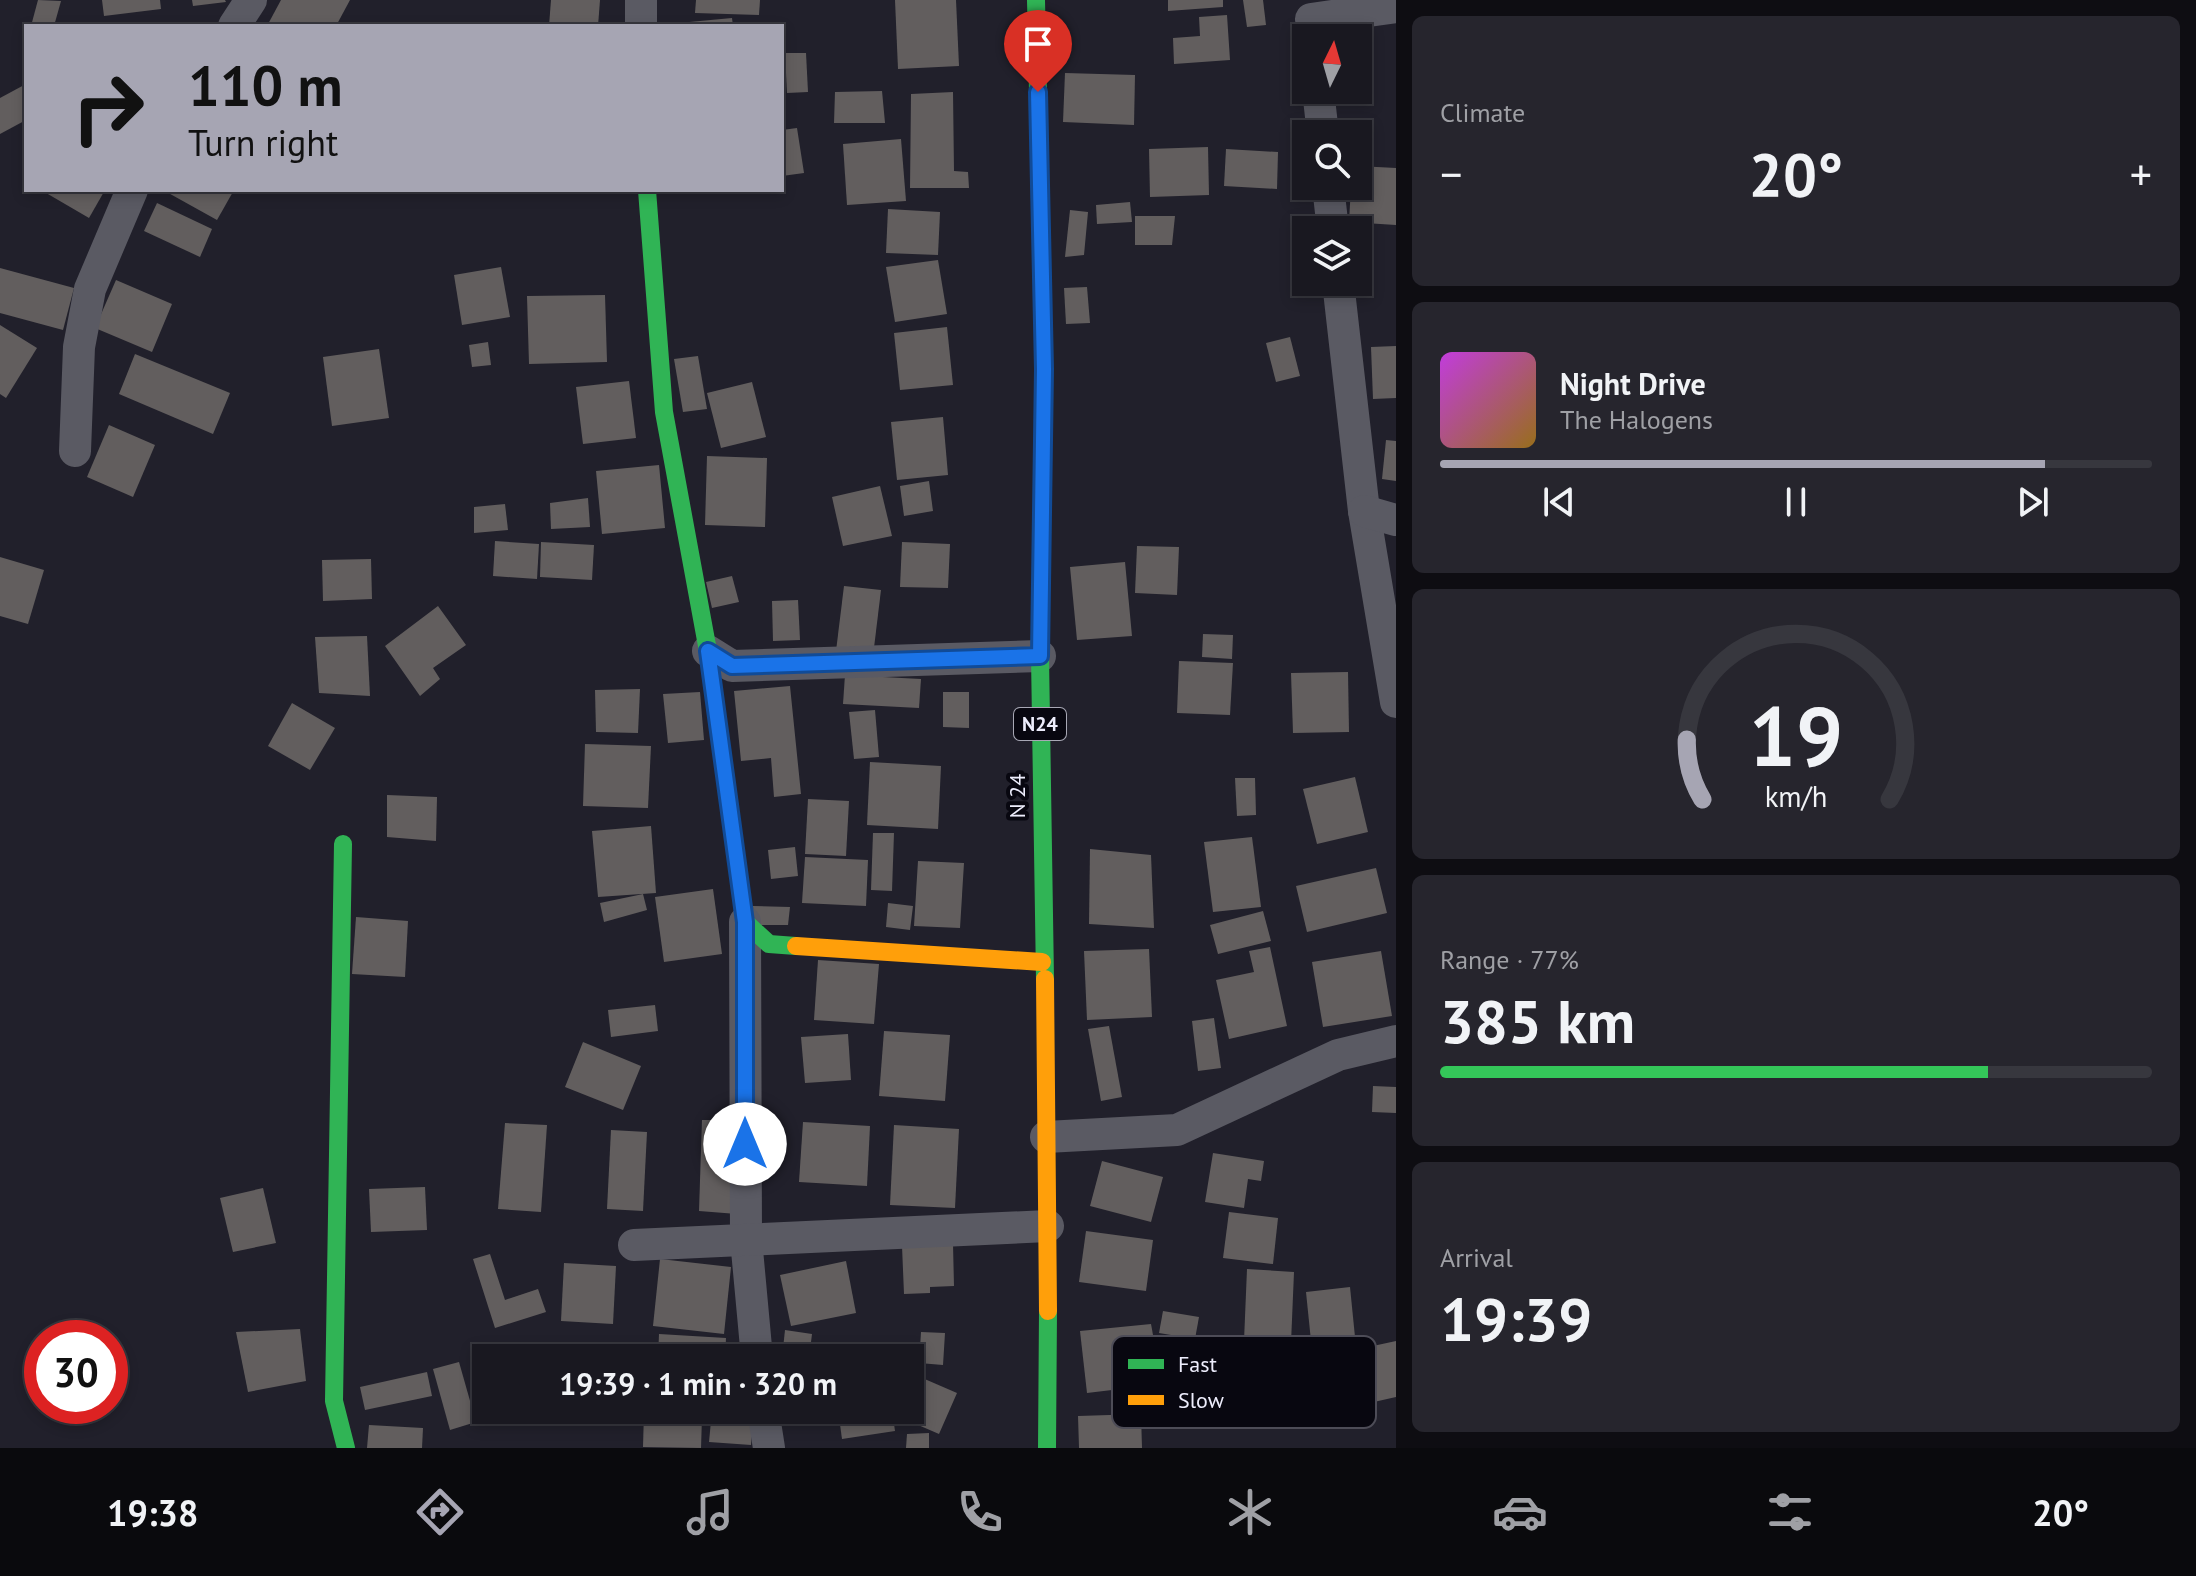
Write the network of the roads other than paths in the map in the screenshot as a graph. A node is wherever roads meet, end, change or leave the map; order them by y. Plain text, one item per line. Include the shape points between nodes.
1 (251, 0) edge
2 (641, 0) edge
3 (1036, 0) edge
4 (1396, 7) edge
5 (1311, 19) edge
6 (235, 24) edge
7 (641, 24) edge
8 (131, 192) edge
9 (647, 192) edge
10 (1340, 296) edge
11 (75, 451) dead end
12 (1364, 511) junction
13 (1396, 520) edge
14 (708, 651) junction
15 (1040, 656) junction
16 (1396, 702) edge
17 (343, 844) dead end
18 (745, 922) junction
19 (1042, 962) junction
20 (1396, 1041) edge
21 (1046, 1137) junction
22 (1048, 1226) junction
23 (746, 1239) junction
24 (634, 1245) dead end
25 (756, 1344) edge
26 (765, 1424) edge
27 (346, 1448) edge
28 (769, 1448) edge
29 (1047, 1448) edge

1 - 6 street
2 - 7 street
3 - 15 street, N 24 / N24 via 1044,369
4 - 5 street
8 - 11 street via 90,289 79,347
9 - 14 street via 664,412
10 - 12 street
12 - 13 street
12 - 16 street
14 - 15 street via 732,666
14 - 18 street
15 - 19 street, N 24 / N24
17 - 27 street via 334,1401
18 - 19 street via 769,944
18 - 23 street
19 - 21 street, N 24 / N24
20 - 21 street via 1338,1055 1177,1130
21 - 22 street, N 24 / N24
22 - 23 street
22 - 29 street, N 24 / N24
23 - 24 street
23 - 25 street
26 - 28 street

